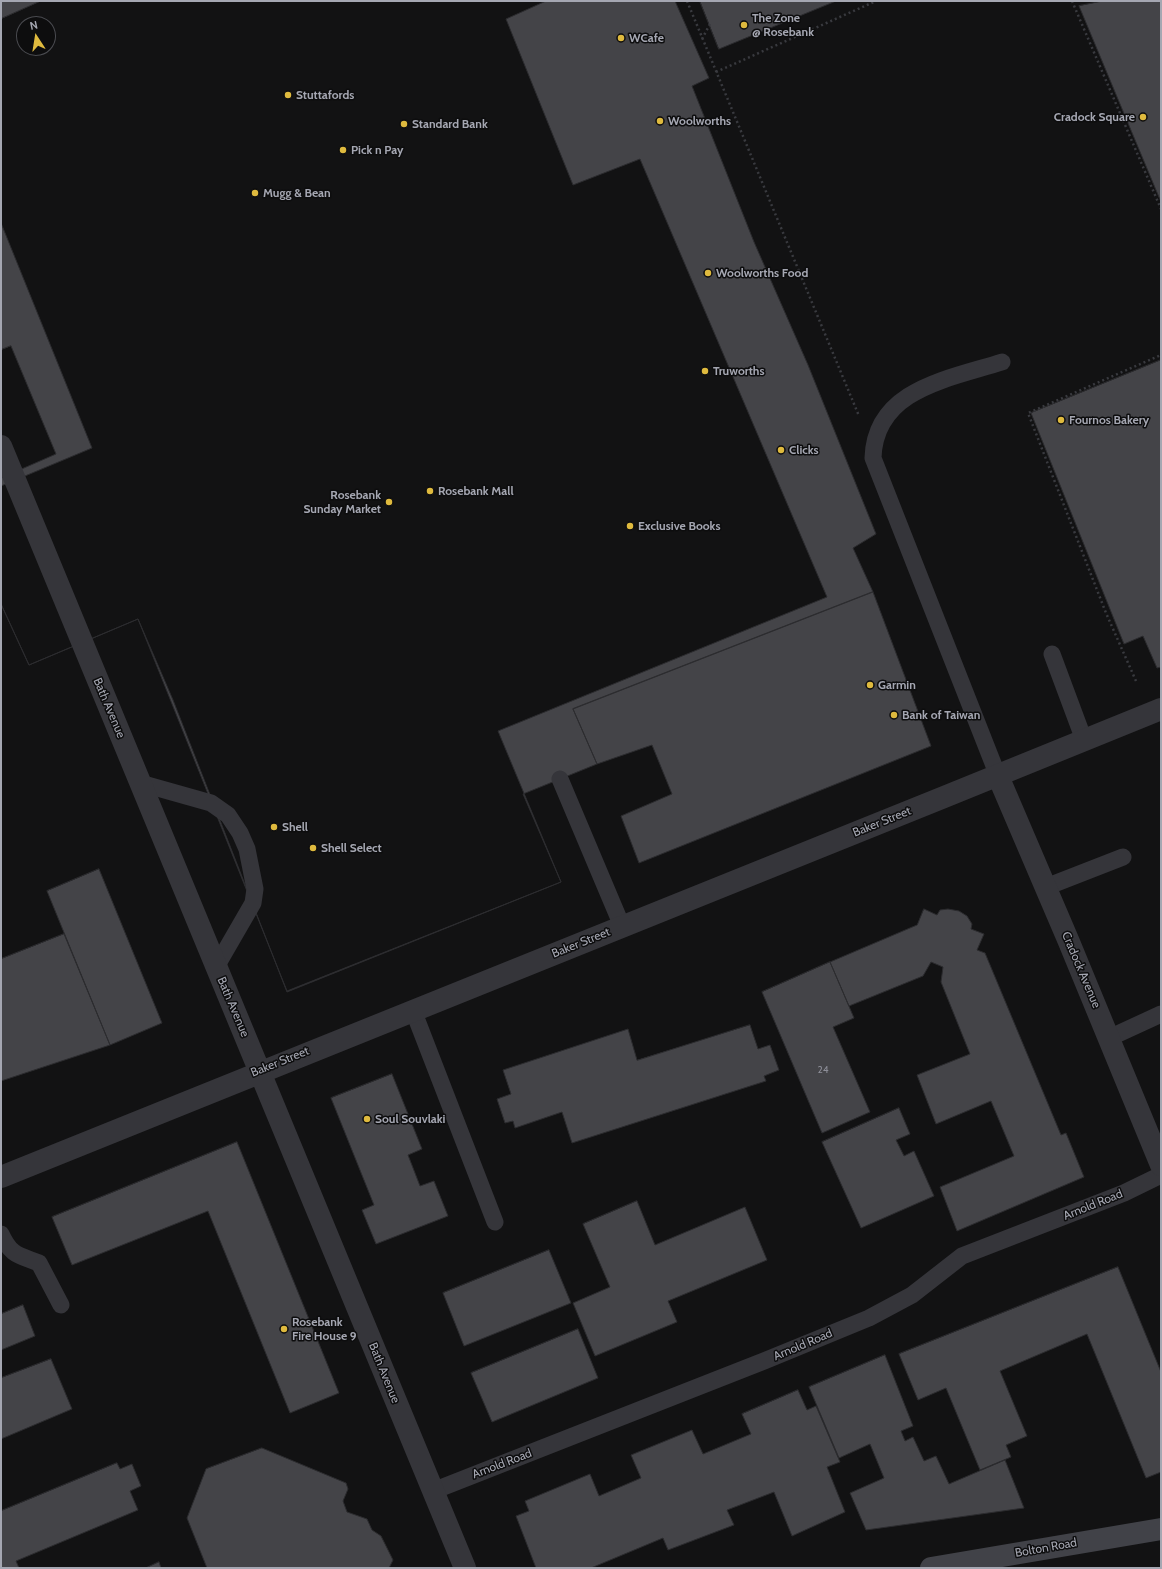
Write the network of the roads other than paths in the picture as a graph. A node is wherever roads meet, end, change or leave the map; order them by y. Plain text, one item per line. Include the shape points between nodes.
1 (1002, 362) dead end
2 (1, 446) edge
3 (1052, 654) dead end
4 (1161, 709) edge
5 (1084, 740) junction
6 (998, 776) junction
7 (560, 779) dead end
8 (140, 783) junction
9 (1123, 857) dead end
10 (1046, 887) junction
11 (622, 926) junction
12 (216, 966) junction
13 (413, 1010) junction
14 (1161, 1014) edge
15 (1109, 1038) junction
16 (259, 1070) junction
17 (1161, 1165) edge
18 (1161, 1175) edge
19 (1, 1177) edge
20 (495, 1222) dead end
21 (1, 1234) edge
22 (61, 1305) dead end
23 (433, 1491) junction
24 (1161, 1529) edge
25 (465, 1568) edge
26 (931, 1568) edge

1 - 6 lane via 919,389 899,403 881,423 874,441 873,458
2 - 8 street, Bath Avenue
3 - 5 lane
4 - 5 street, Baker Street
5 - 6 street, Baker Street
6 - 10 street, Cradock Avenue
6 - 11 street, Baker Street
7 - 11 lane
8 - 12 street, Bath Avenue
8 - 12 lane via 211,803 228,815 243,838 253,872 254,903
9 - 10 lane
10 - 15 street, Cradock Avenue
11 - 13 street, Baker Street
12 - 16 street, Bath Avenue
13 - 16 street, Baker Street
13 - 20 lane
14 - 15 lane
15 - 17 street, Cradock Avenue
16 - 19 street, Baker Street
16 - 23 street, Bath Avenue
18 - 23 lane, Arnold Road via 1124,1193 962,1256 912,1295 869,1318 764,1362
21 - 22 lane via 7,1248 39,1263
23 - 25 street, Bath Avenue
24 - 26 main road, Bolton Road

